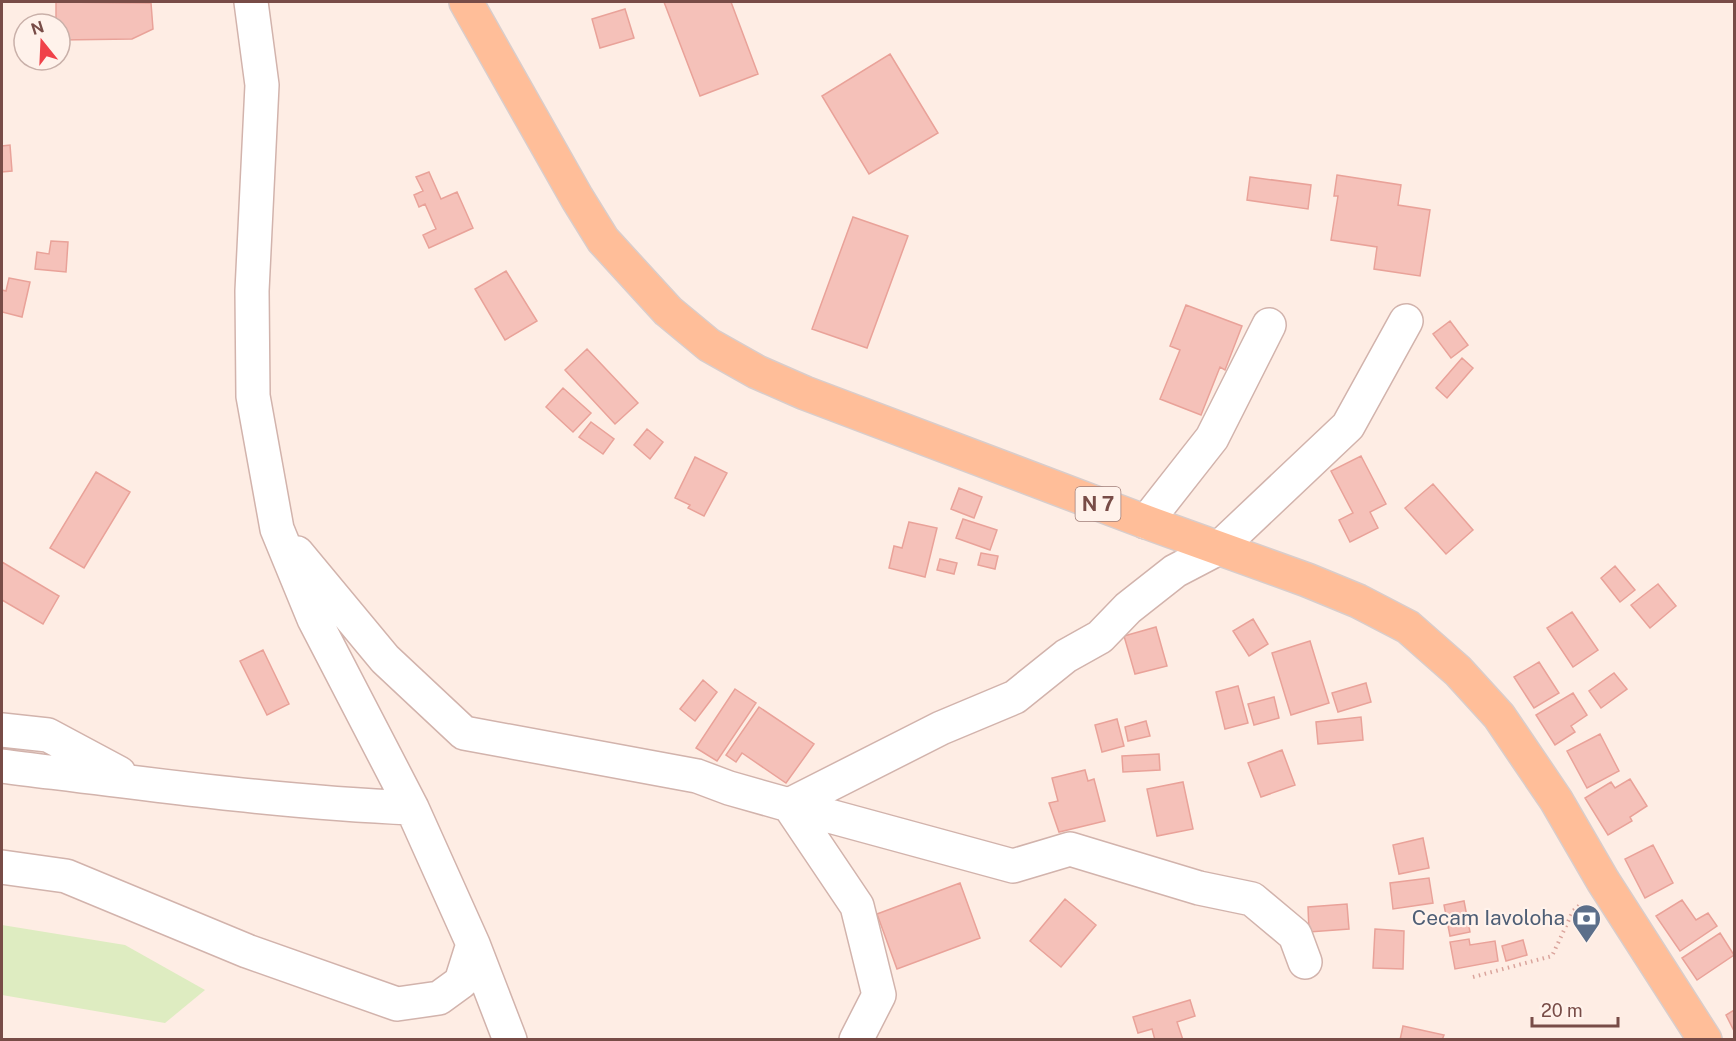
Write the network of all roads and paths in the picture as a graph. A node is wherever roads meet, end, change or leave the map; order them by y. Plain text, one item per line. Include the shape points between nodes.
1 (251, 2) edge
2 (466, 2) edge
3 (1406, 321) dead end
4 (1269, 325) dead end
5 (1146, 522) junction
6 (277, 529) junction
7 (1219, 548) junction
8 (2, 730) edge
9 (2, 765) edge
10 (137, 783) junction
11 (789, 805) junction
12 (412, 808) junction
13 (2, 867) edge
14 (1603, 881) junction
15 (473, 944) junction
16 (1305, 962) dead end
17 (1473, 977) dead end
18 (510, 1040) edge
19 (855, 1040) edge
20 (1705, 1040) edge

1 - 6 street via 262,85 252,291 253,396
2 - 5 main road, N 7 via 603,240 668,311 709,345 805,393
3 - 7 street via 1348,426
4 - 5 street via 1212,438
5 - 7 main road, N 7
6 - 11 street via 385,659 464,734 697,776
6 - 12 street via 314,619
7 - 11 street via 1175,571 1128,608 1100,638 1066,656 1015,697 941,728
7 - 14 main road, N 7 via 1358,601 1408,627 1458,671 1505,726 1556,800
8 - 10 street via 48,735
9 - 10 street
10 - 12 street
11 - 16 street via 1013,866 1070,849 1199,888 1252,899 1294,935
11 - 19 street via 857,906 879,995
12 - 15 street
13 - 15 street via 66,876 247,951 397,1004 439,998 461,982
14 - 17 path via 1573,911 1552,956
14 - 20 main road, N 7
15 - 18 street

